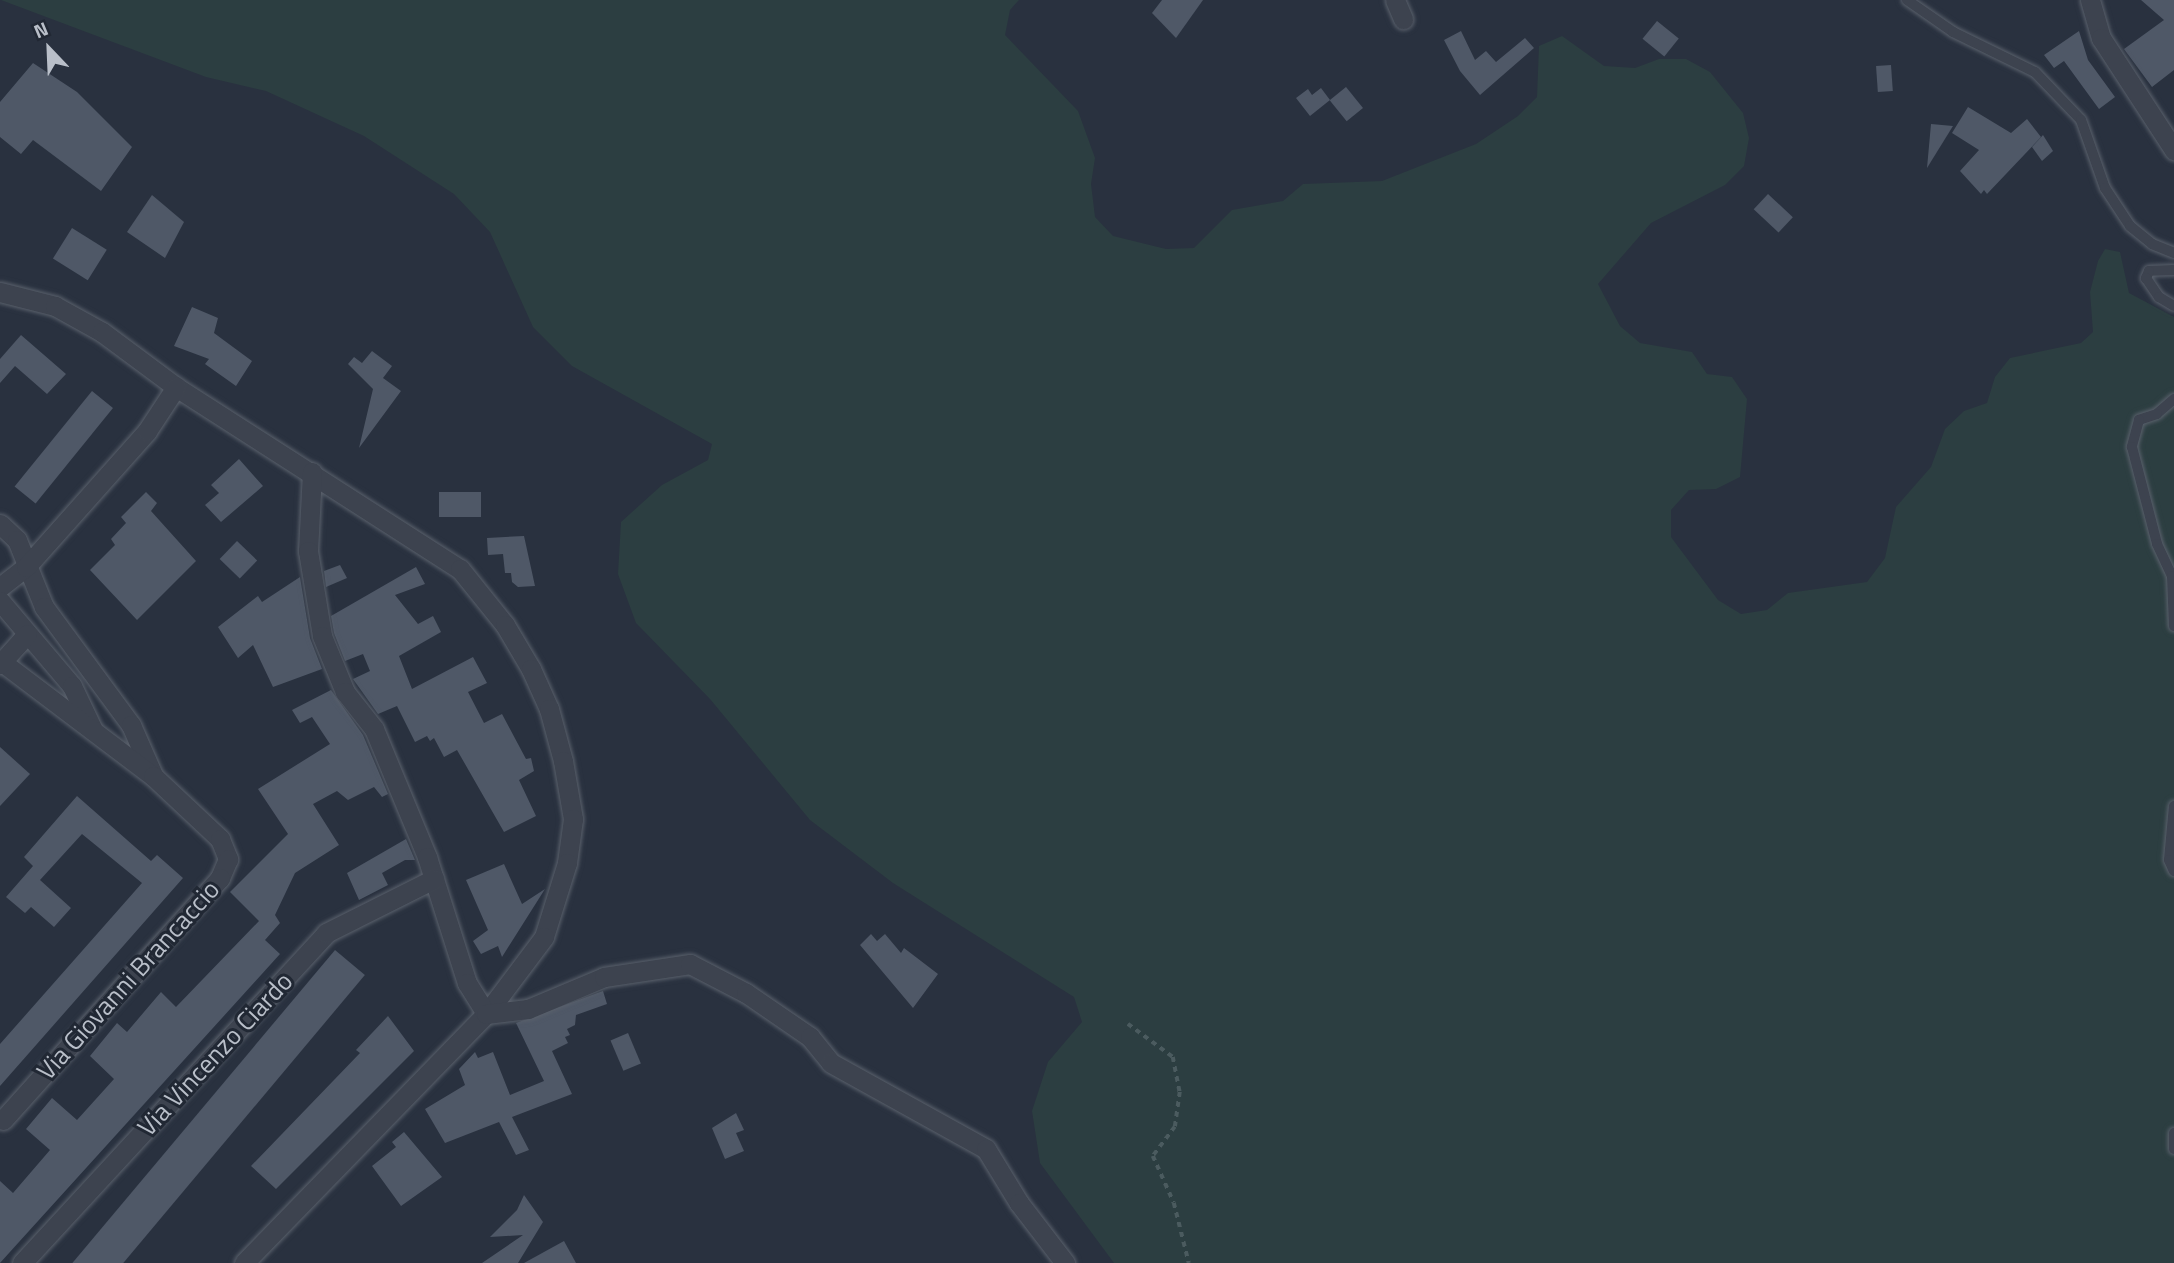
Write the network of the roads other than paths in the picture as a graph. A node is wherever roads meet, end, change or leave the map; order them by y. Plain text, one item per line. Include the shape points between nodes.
1 (1395, 0) edge
2 (1907, 0) edge
3 (2090, 0) edge
4 (1403, 19) dead end
5 (2174, 150) edge
6 (2174, 253) edge
7 (2174, 270) edge
8 (0, 292) edge
9 (2174, 306) edge
10 (176, 387) junction
11 (2174, 399) edge
12 (312, 472) junction
13 (0, 524) edge
14 (26, 567) junction
15 (0, 587) edge
16 (0, 601) edge
17 (2174, 626) edge
18 (27, 634) junction
19 (1, 663) edge
20 (93, 731) junction
21 (153, 776) junction
22 (2174, 806) edge
23 (2174, 871) edge
24 (434, 879) junction
25 (486, 1014) junction
26 (3, 1120) dead end
27 (2174, 1133) edge
28 (2174, 1149) edge
29 (22, 1263) edge
30 (244, 1263) edge
31 (1065, 1263) edge

1 - 4 street
2 - 6 lane via 1953,32 2035,72 2081,120 2105,188 2130,226 2152,244
3 - 5 street via 2101,38
7 - 9 lane via 2149,271 2147,278 2159,297
8 - 10 street via 77,317
10 - 12 street
10 - 14 street via 147,431
11 - 17 lane via 2157,414 2139,420 2132,447 2157,544 2172,576
12 - 24 street via 308,551 322,636 345,692 374,729
12 - 25 street via 460,569 505,625 549,709 573,818 567,863 544,937
13 - 14 street, Via Giovanni Brancaccio via 17,540
14 - 15 street
14 - 21 street, Via Giovanni Brancaccio via 44,607 126,716
16 - 18 street
18 - 19 street
18 - 20 street via 79,696
19 - 20 street, Via Giovanni Brancaccio
20 - 21 street, Via Giovanni Brancaccio
21 - 26 street, Via Giovanni Brancaccio via 220,839 228,859 225,869
22 - 23 lane via 2169,860
24 - 25 street via 467,983
24 - 29 street, Via Vincenzo Ciardo via 326,933
25 - 30 street
25 - 31 street via 527,1009 604,976 690,964 746,993 810,1037 831,1063 986,1149 1026,1213
27 - 28 lane

